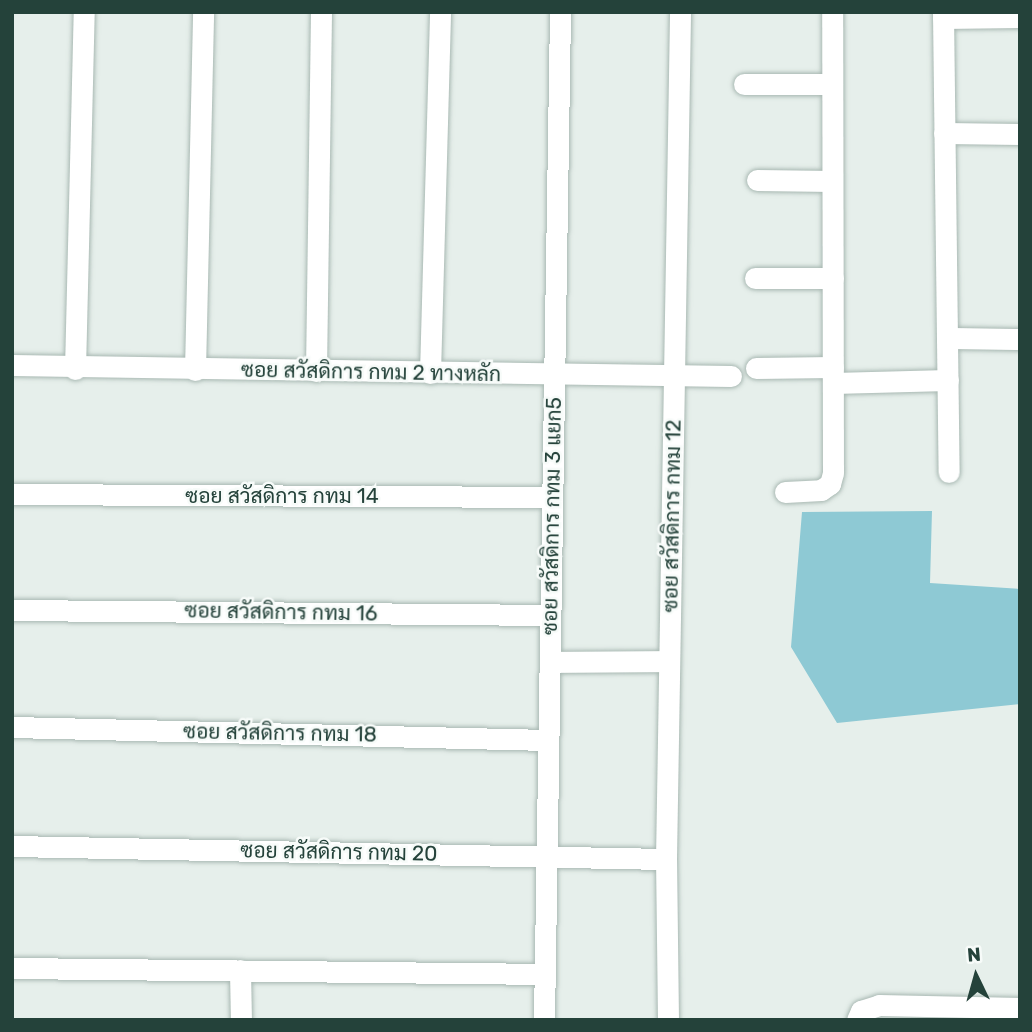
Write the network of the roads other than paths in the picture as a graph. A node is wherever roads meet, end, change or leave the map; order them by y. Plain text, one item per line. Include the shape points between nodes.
1 (84, 12) edge
2 (203, 12) edge
3 (321, 12) edge
4 (440, 12) edge
5 (560, 12) edge
6 (680, 12) edge
7 (831, 12) edge
8 (943, 15) edge
9 (1020, 17) edge
10 (744, 84) dead end
11 (832, 85) junction
12 (944, 133) junction
13 (1020, 134) edge
14 (757, 180) dead end
15 (832, 181) junction
16 (755, 278) dead end
17 (833, 278) junction
18 (948, 338) junction
19 (1020, 339) edge
20 (12, 365) edge
21 (756, 368) dead end
22 (75, 369) junction
23 (195, 370) junction
24 (316, 371) junction
25 (430, 373) junction
26 (554, 374) junction
27 (674, 375) junction
28 (833, 375) junction
29 (731, 376) dead end
30 (948, 380) junction
31 (949, 472) dead end
32 (785, 492) dead end
33 (12, 494) edge
34 (552, 497) junction
35 (12, 610) edge
36 (550, 615) junction
37 (551, 662) junction
38 (669, 662) junction
39 (12, 727) edge
40 (548, 740) junction
41 (12, 846) edge
42 (547, 856) junction
43 (666, 859) junction
44 (12, 968) edge
45 (240, 970) junction
46 (545, 974) junction
47 (1020, 1008) edge
48 (241, 1020) edge
49 (544, 1020) edge
50 (668, 1020) edge
51 (857, 1020) edge

1 - 22 street
2 - 23 street
3 - 24 street
4 - 25 street
5 - 26 street, ซอย สวัสดิการ กทม 3 แยก5
6 - 27 street, ซอย สวัสดิการ กทม 12
7 - 11 street
8 - 9 street
8 - 12 street
10 - 11 street
11 - 15 street
12 - 13 street
12 - 18 street
14 - 15 street
15 - 17 street
16 - 17 street
17 - 28 street
18 - 19 street
18 - 30 street
20 - 22 street, ซอย สวัสดิการ กทม 2 ทางหลัก
21 - 28 street
22 - 23 street, ซอย สวัสดิการ กทม 2 ทางหลัก
23 - 24 street, ซอย สวัสดิการ กทม 2 ทางหลัก
24 - 25 street, ซอย สวัสดิการ กทม 2 ทางหลัก
25 - 26 street, ซอย สวัสดิการ กทม 2 ทางหลัก
26 - 27 street, ซอย สวัสดิการ กทม 2 ทางหลัก
26 - 34 street, ซอย สวัสดิการ กทม 3 แยก5
27 - 29 street, ซอย สวัสดิการ กทม 2 ทางหลัก
27 - 38 street, ซอย สวัสดิการ กทม 12
28 - 30 street
28 - 32 street via 830,484 821,490
30 - 31 street
33 - 34 street, ซอย สวัสดิการ กทม 14
34 - 36 street, ซอย สวัสดิการ กทม 3 แยก5
35 - 36 street, ซอย สวัสดิการ กทม 16
36 - 37 street, ซอย สวัสดิการ กทม 3 แยก5
37 - 38 street
37 - 40 street, ซอย สวัสดิการ กทม 3 แยก5
38 - 43 street, ซอย สวัสดิการ กทม 12
39 - 40 street, ซอย สวัสดิการ กทม 18
40 - 42 street, ซอย สวัสดิการ กทม 3 แยก5
41 - 42 street, ซอย สวัสดิการ กทม 20
42 - 43 street, ซอย สวัสดิการ กทม 20
42 - 46 street, ซอย สวัสดิการ กทม 3 แยก5
43 - 50 street, ซอย สวัสดิการ กทม 12
44 - 45 street
45 - 46 street
45 - 48 street
46 - 49 street, ซอย สวัสดิการ กทม 3 แยก5
47 - 51 street via 879,1005 861,1011

